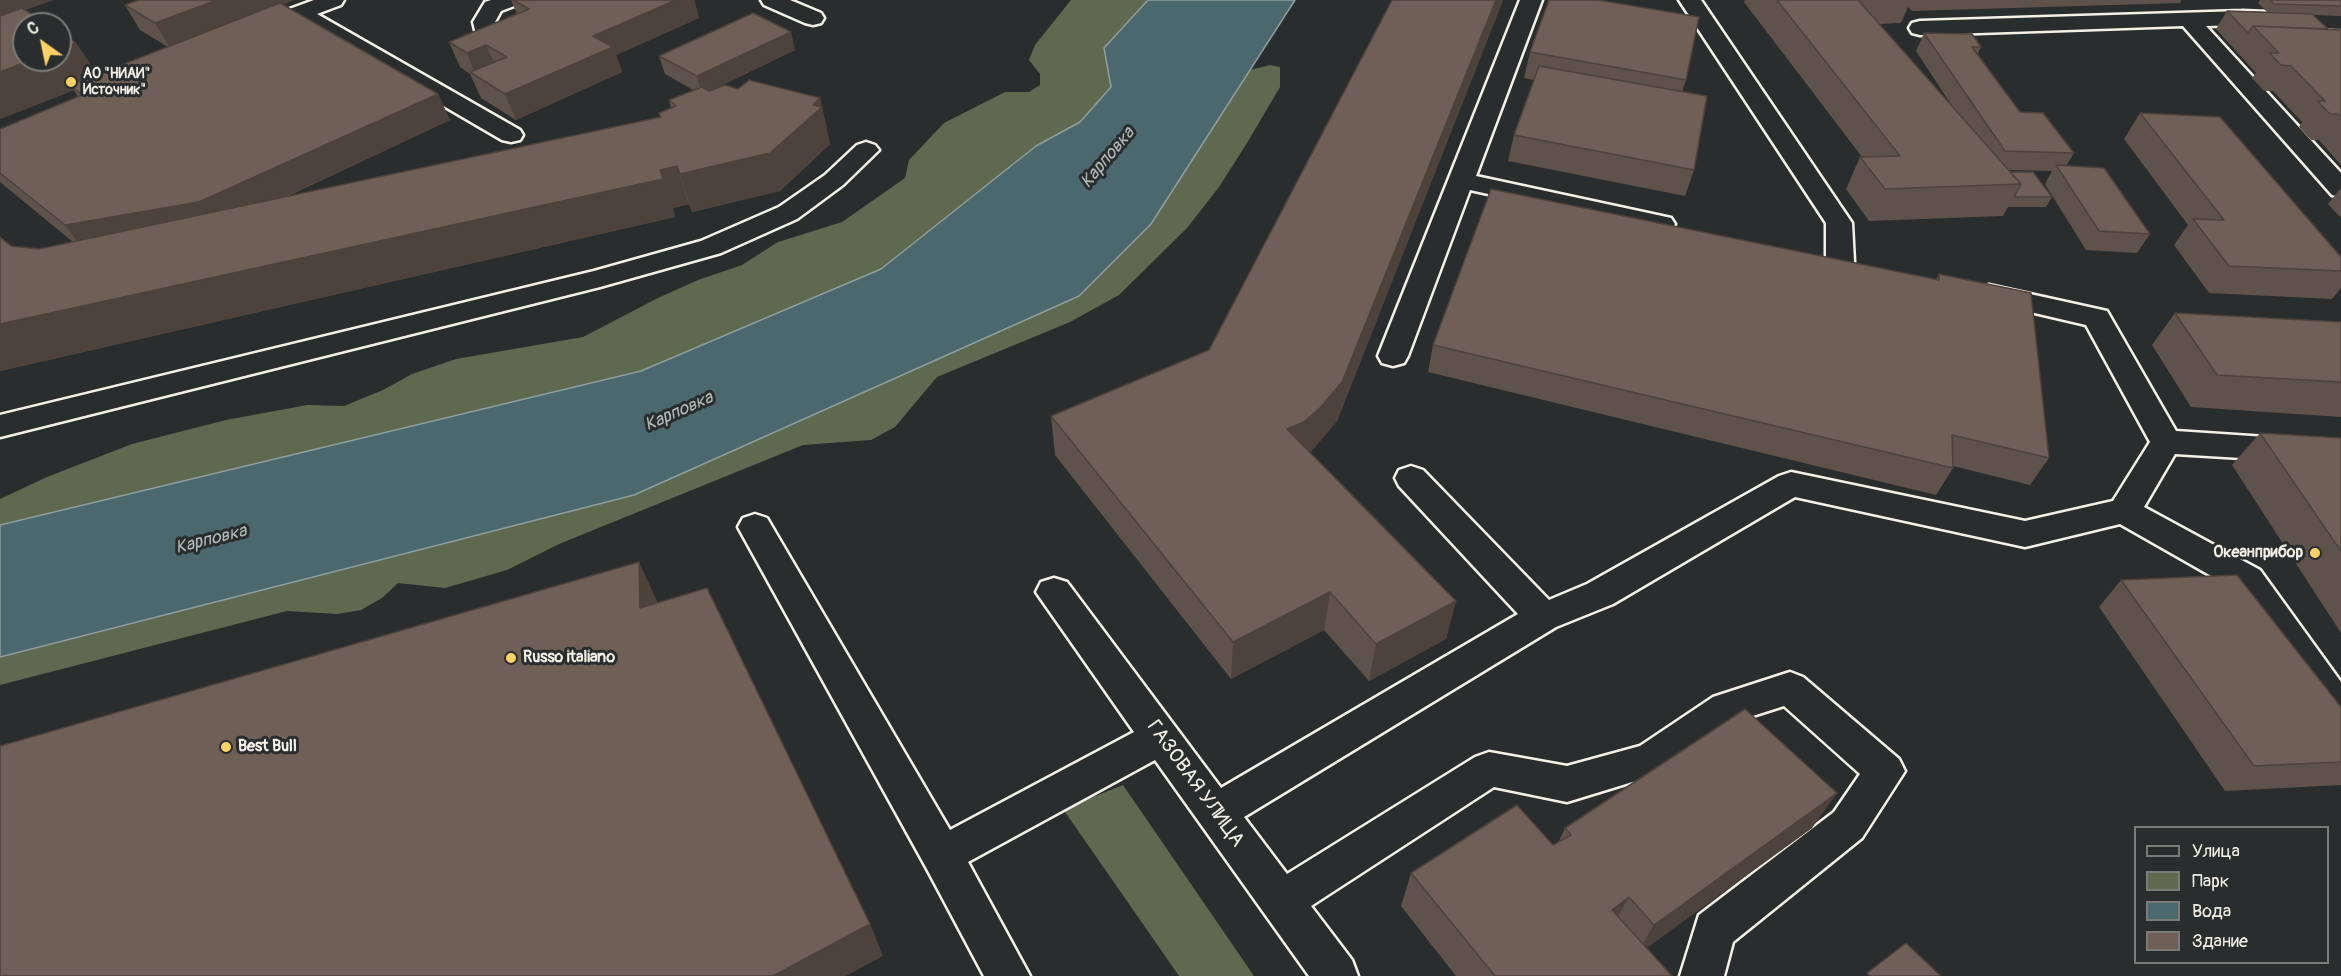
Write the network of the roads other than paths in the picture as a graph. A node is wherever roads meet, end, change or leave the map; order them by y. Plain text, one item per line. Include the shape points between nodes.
1 (333, 0) edge
2 (509, 0) edge
3 (772, 0) edge
4 (2223, 0) edge
5 (1542, 1) edge
6 (1688, 8) edge
7 (299, 13) junction
8 (813, 18) dead end
9 (2242, 18) junction
10 (2189, 20) junction
11 (2309, 21) junction
12 (2341, 22) edge
13 (267, 26) edge
14 (1920, 28) dead end
15 (488, 38) edge
16 (2333, 44) edge
17 (511, 135) dead end
18 (866, 150) dead end
19 (1462, 181) junction
20 (2341, 189) edge
21 (1691, 230) edge
22 (1840, 262) edge
23 (1968, 290) edge
24 (1393, 356) dead end
25 (0, 426) edge
26 (2166, 442) junction
27 (2341, 453) edge
28 (1411, 478) dead end
29 (2124, 511) junction
30 (755, 527) dead end
31 (1054, 592) dead end
32 (1543, 617) junction
33 (2341, 712) edge
34 (1161, 737) junction
35 (1216, 812) junction
36 (942, 855) junction
37 (1282, 901) junction
38 (1008, 976) edge
39 (1336, 976) edge
40 (1702, 976) edge

1 - 7 street
2 - 15 street via 493,7 484,22
3 - 8 street
4 - 9 street
5 - 19 street
6 - 22 street via 1839,223
7 - 13 street
7 - 17 street
9 - 10 street
9 - 11 street
10 - 14 street
10 - 20 street
11 - 12 street
11 - 16 street
18 - 25 street via 834,180 788,213 711,247
19 - 21 street
19 - 24 street
23 - 26 street via 2097,318
26 - 27 street
26 - 29 street
28 - 32 street
29 - 32 street via 2025,534 1791,484 1600,594
29 - 33 street via 2248,580
30 - 36 street
31 - 34 street, ГАЗОВАЯ УЛИЦА
32 - 35 street
34 - 35 street, ГАЗОВАЯ УЛИЦА
34 - 36 street
35 - 37 street, ГАЗОВАЯ УЛИЦА
36 - 38 street
37 - 39 street, ГАЗОВАЯ УЛИЦА
37 - 40 street via 1489,769 1567,784 1651,760 1727,708 1790,688 1885,771 1848,825 1714,930

